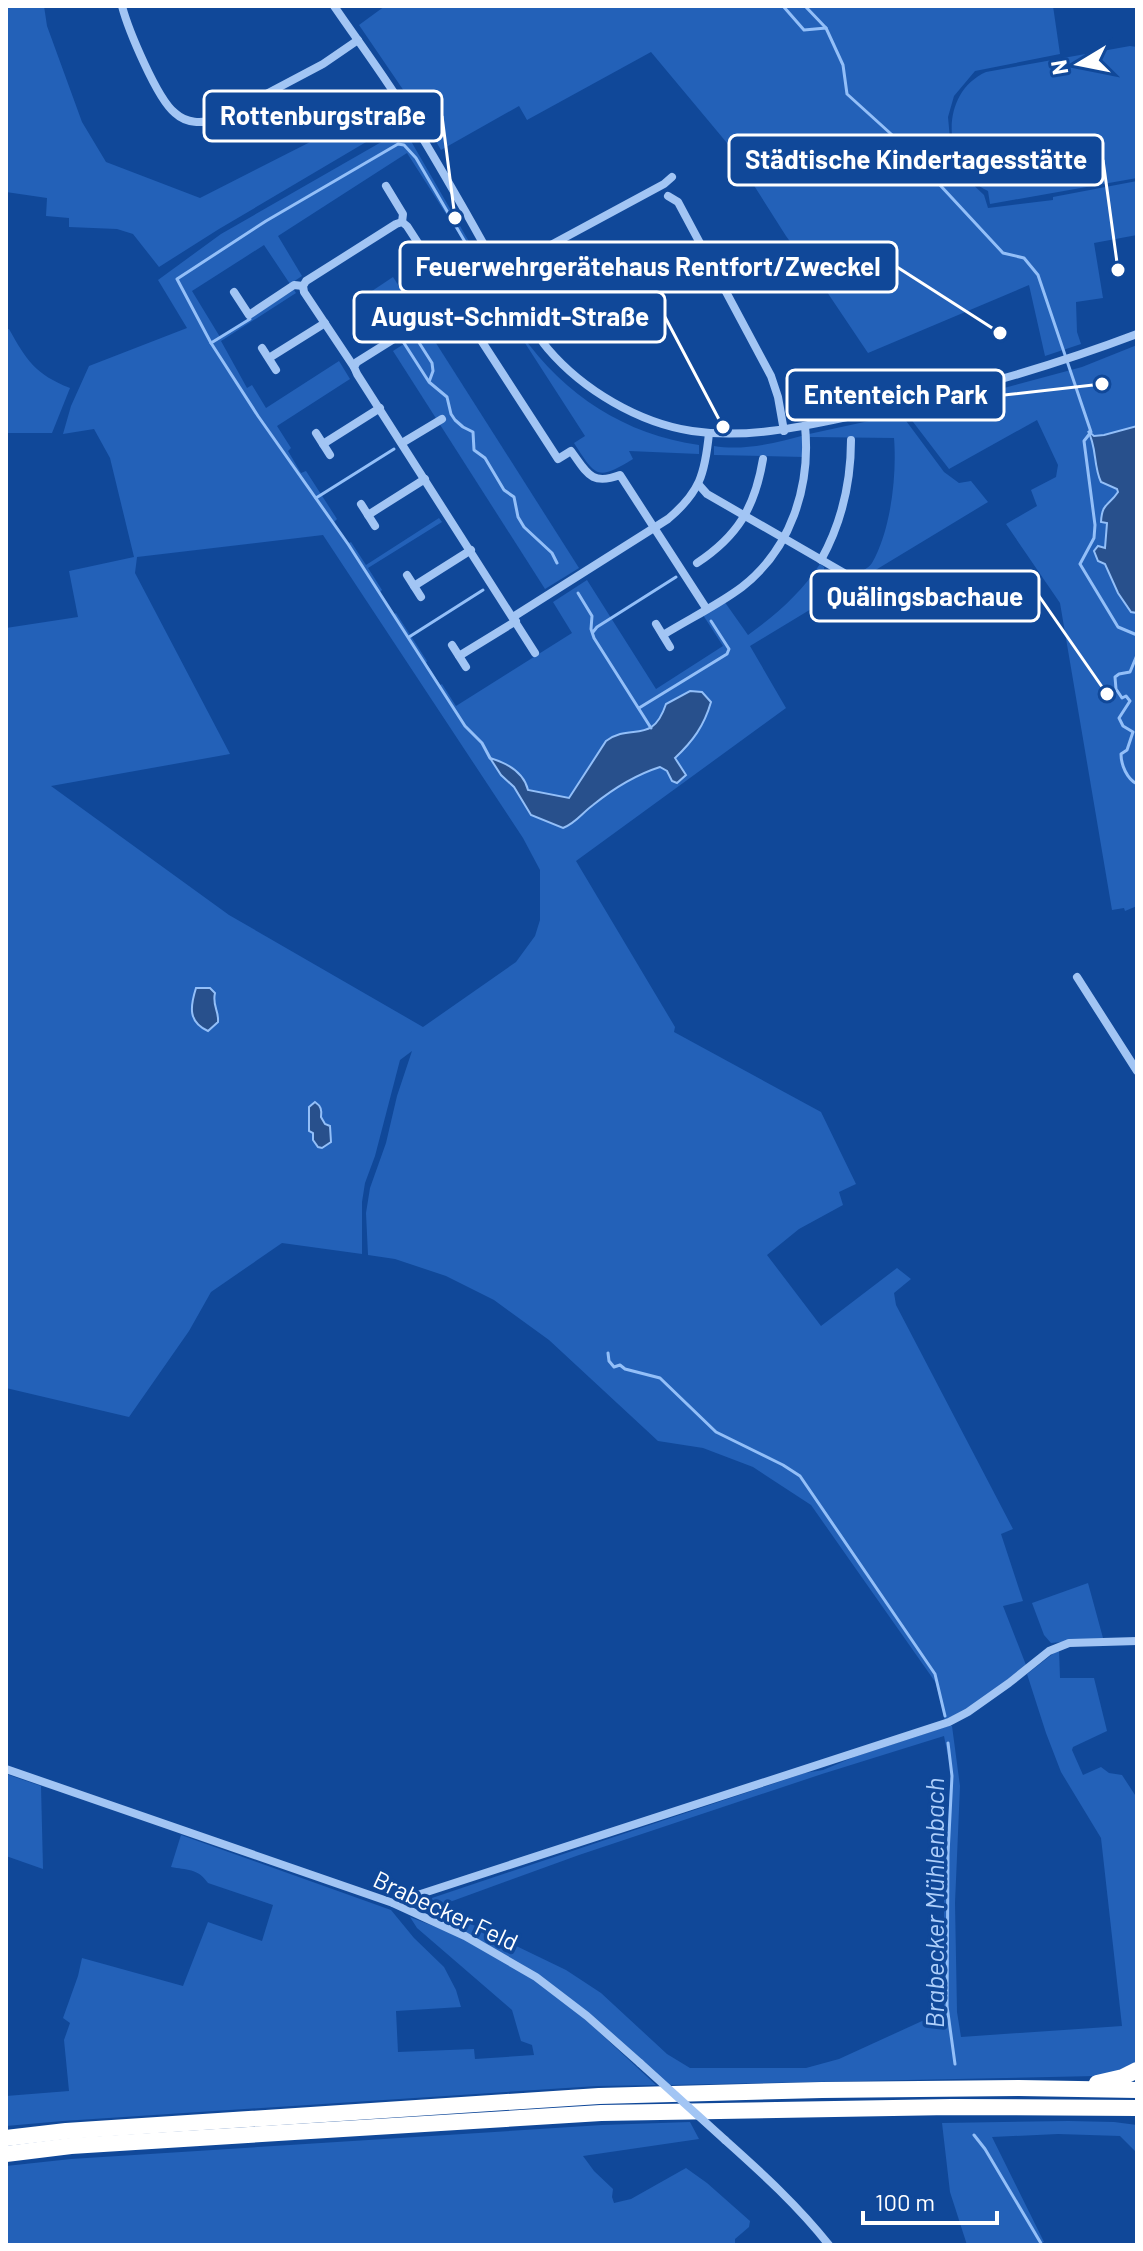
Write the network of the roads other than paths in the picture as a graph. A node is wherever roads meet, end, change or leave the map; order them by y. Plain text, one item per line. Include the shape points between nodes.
1 (122, 6) edge
2 (334, 6) edge
3 (358, 40) junction
4 (672, 177) dead end
5 (386, 186) dead end
6 (668, 196) dead end
7 (402, 222) junction
8 (499, 273) junction
9 (303, 286) junction
10 (234, 292) dead end
11 (456, 300) junction
12 (325, 323) junction
13 (1137, 334) edge
14 (262, 348) dead end
15 (269, 358) junction
16 (354, 367) junction
17 (276, 370) dead end
18 (380, 408) junction
19 (442, 419) dead end
20 (805, 426) junction
21 (784, 431) junction
22 (316, 433) dead end
23 (709, 433) junction
24 (851, 440) dead end
25 (402, 443) junction
26 (323, 444) junction
27 (330, 455) dead end
28 (763, 459) dead end
29 (425, 479) junction
30 (699, 485) junction
31 (361, 504) dead end
32 (368, 515) junction
33 (745, 516) junction
34 (375, 526) dead end
35 (654, 527) junction
36 (784, 537) junction
37 (471, 550) junction
38 (821, 560) junction
39 (697, 563) dead end
40 (844, 573) dead end
41 (407, 575) dead end
42 (414, 586) junction
43 (421, 597) dead end
44 (706, 608) junction
45 (514, 619) junction
46 (656, 624) dead end
47 (663, 635) junction
48 (452, 645) dead end
49 (670, 647) dead end
50 (535, 653) dead end
51 (459, 656) junction
52 (466, 667) dead end
53 (1077, 977) dead end
54 (1137, 1071) edge
55 (1137, 1641) edge
56 (6, 1769) edge
57 (393, 1903) junction
58 (1137, 2070) edge
59 (1019, 2088) junction
60 (1137, 2090) edge
61 (1075, 2107) junction
62 (1137, 2108) edge
63 (1137, 2119) edge
64 (6, 2138) edge
65 (6, 2154) edge
66 (829, 2245) edge

1 - 3 street via 166,104 190,122 217,120
2 - 3 street
3 - 8 street via 412,121
4 - 8 street
5 - 7 street via 403,214
6 - 21 street via 678,202 766,366
7 - 9 street
7 - 11 street
8 - 11 street
8 - 23 street via 562,363 636,414
9 - 10 street via 294,285 249,315
9 - 12 street
11 - 16 street
11 - 35 street via 558,459 571,451 592,477 620,475
12 - 15 street
12 - 16 street
13 - 20 street via 990,383
14 - 15 street
15 - 17 street
16 - 18 street
18 - 25 street
18 - 26 street
19 - 25 street
20 - 21 street
20 - 36 street via 803,483
21 - 23 street
22 - 26 street
23 - 30 street
24 - 38 street via 848,493
25 - 29 street
26 - 27 street
28 - 33 street
29 - 32 street
29 - 37 street
30 - 33 street
30 - 35 street via 682,507
31 - 32 street
32 - 34 street
33 - 36 street
33 - 39 street via 725,542
35 - 44 street
35 - 45 street
36 - 38 street
36 - 44 street via 743,586
37 - 42 street
37 - 45 street
38 - 40 street
41 - 42 street
42 - 43 street
44 - 47 street
45 - 50 street
45 - 51 street
46 - 47 street
47 - 49 street
48 - 51 street
51 - 52 street
53 - 54 street
55 - 57 street via 1069,1643 1049,1651 949,1722
56 - 57 street, Brabecker Feld
57 - 66 street, Brabecker Feld, bridge via 536,1977 587,2016 725,2140
58 - 59 highway via 1096,2083 1038,2081
59 - 60 highway
59 - 64 highway via 599,2096
61 - 62 highway
61 - 63 highway via 1085,2115
61 - 65 highway via 601,2113

